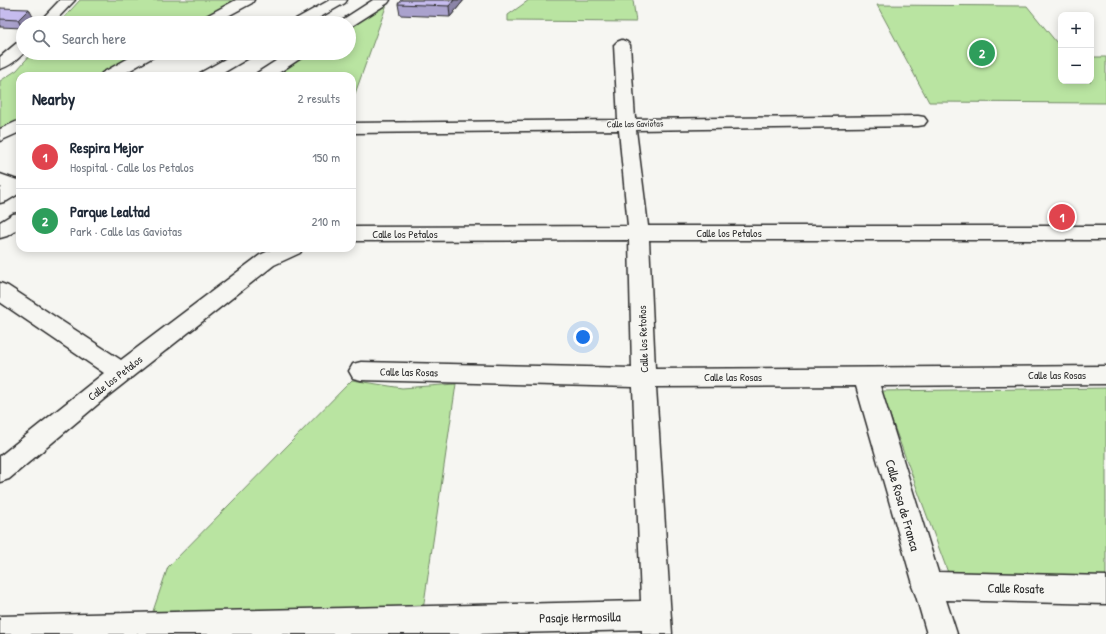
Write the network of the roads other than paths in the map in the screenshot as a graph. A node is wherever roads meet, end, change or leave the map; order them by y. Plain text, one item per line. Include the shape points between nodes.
1 (68, 0) edge
2 (247, 0) edge
3 (340, 0) edge
4 (383, 0) edge
5 (52, 16) edge
6 (217, 16) edge
7 (311, 16) edge
8 (356, 17) edge
9 (622, 45) dead end
10 (16, 52) edge
11 (137, 60) edge
12 (235, 60) edge
13 (288, 60) edge
14 (0, 64) edge
15 (115, 72) edge
16 (216, 72) edge
17 (269, 72) edge
18 (918, 121) dead end
19 (627, 124) junction
20 (16, 126) edge
21 (356, 128) edge
22 (0, 136) edge
23 (0, 180) edge
24 (16, 185) edge
25 (16, 188) edge
26 (0, 197) edge
27 (16, 221) edge
28 (0, 231) edge
29 (639, 233) junction
30 (356, 234) edge
31 (1104, 237) edge
32 (284, 252) edge
33 (0, 291) edge
34 (361, 371) dead end
35 (122, 372) junction
36 (1106, 375) edge
37 (865, 376) junction
38 (644, 378) junction
39 (0, 471) edge
40 (926, 586) junction
41 (1106, 590) edge
42 (657, 624) edge
43 (0, 631) edge
44 (942, 634) edge

1 - 5 street
2 - 6 street
3 - 7 street
4 - 8 street
9 - 19 street, Calle los Retoños
10 - 14 street
11 - 15 street
12 - 16 street
13 - 17 street
18 - 19 street, Calle las Gaviotas
19 - 21 street, Calle las Gaviotas
19 - 29 street, Calle los Retoños
20 - 22 street
23 - 24 street
25 - 26 street
27 - 28 street
29 - 30 street, Calle los Petalos
29 - 31 street, Calle los Petalos
29 - 38 street, Calle los Retoños
32 - 35 street, Calle los Petalos via 267,260
33 - 35 street
34 - 38 street, Calle las Rosas
35 - 39 street, Calle los Petalos
36 - 37 street, Calle las Rosas
37 - 38 street, Calle las Rosas
37 - 40 street, Calle Rosa de Franca
38 - 42 street, Calle los Retoños
40 - 41 street, Calle Rosate
40 - 44 street, Calle Rosa de Franca
42 - 43 street, Pasaje Hermosilla

